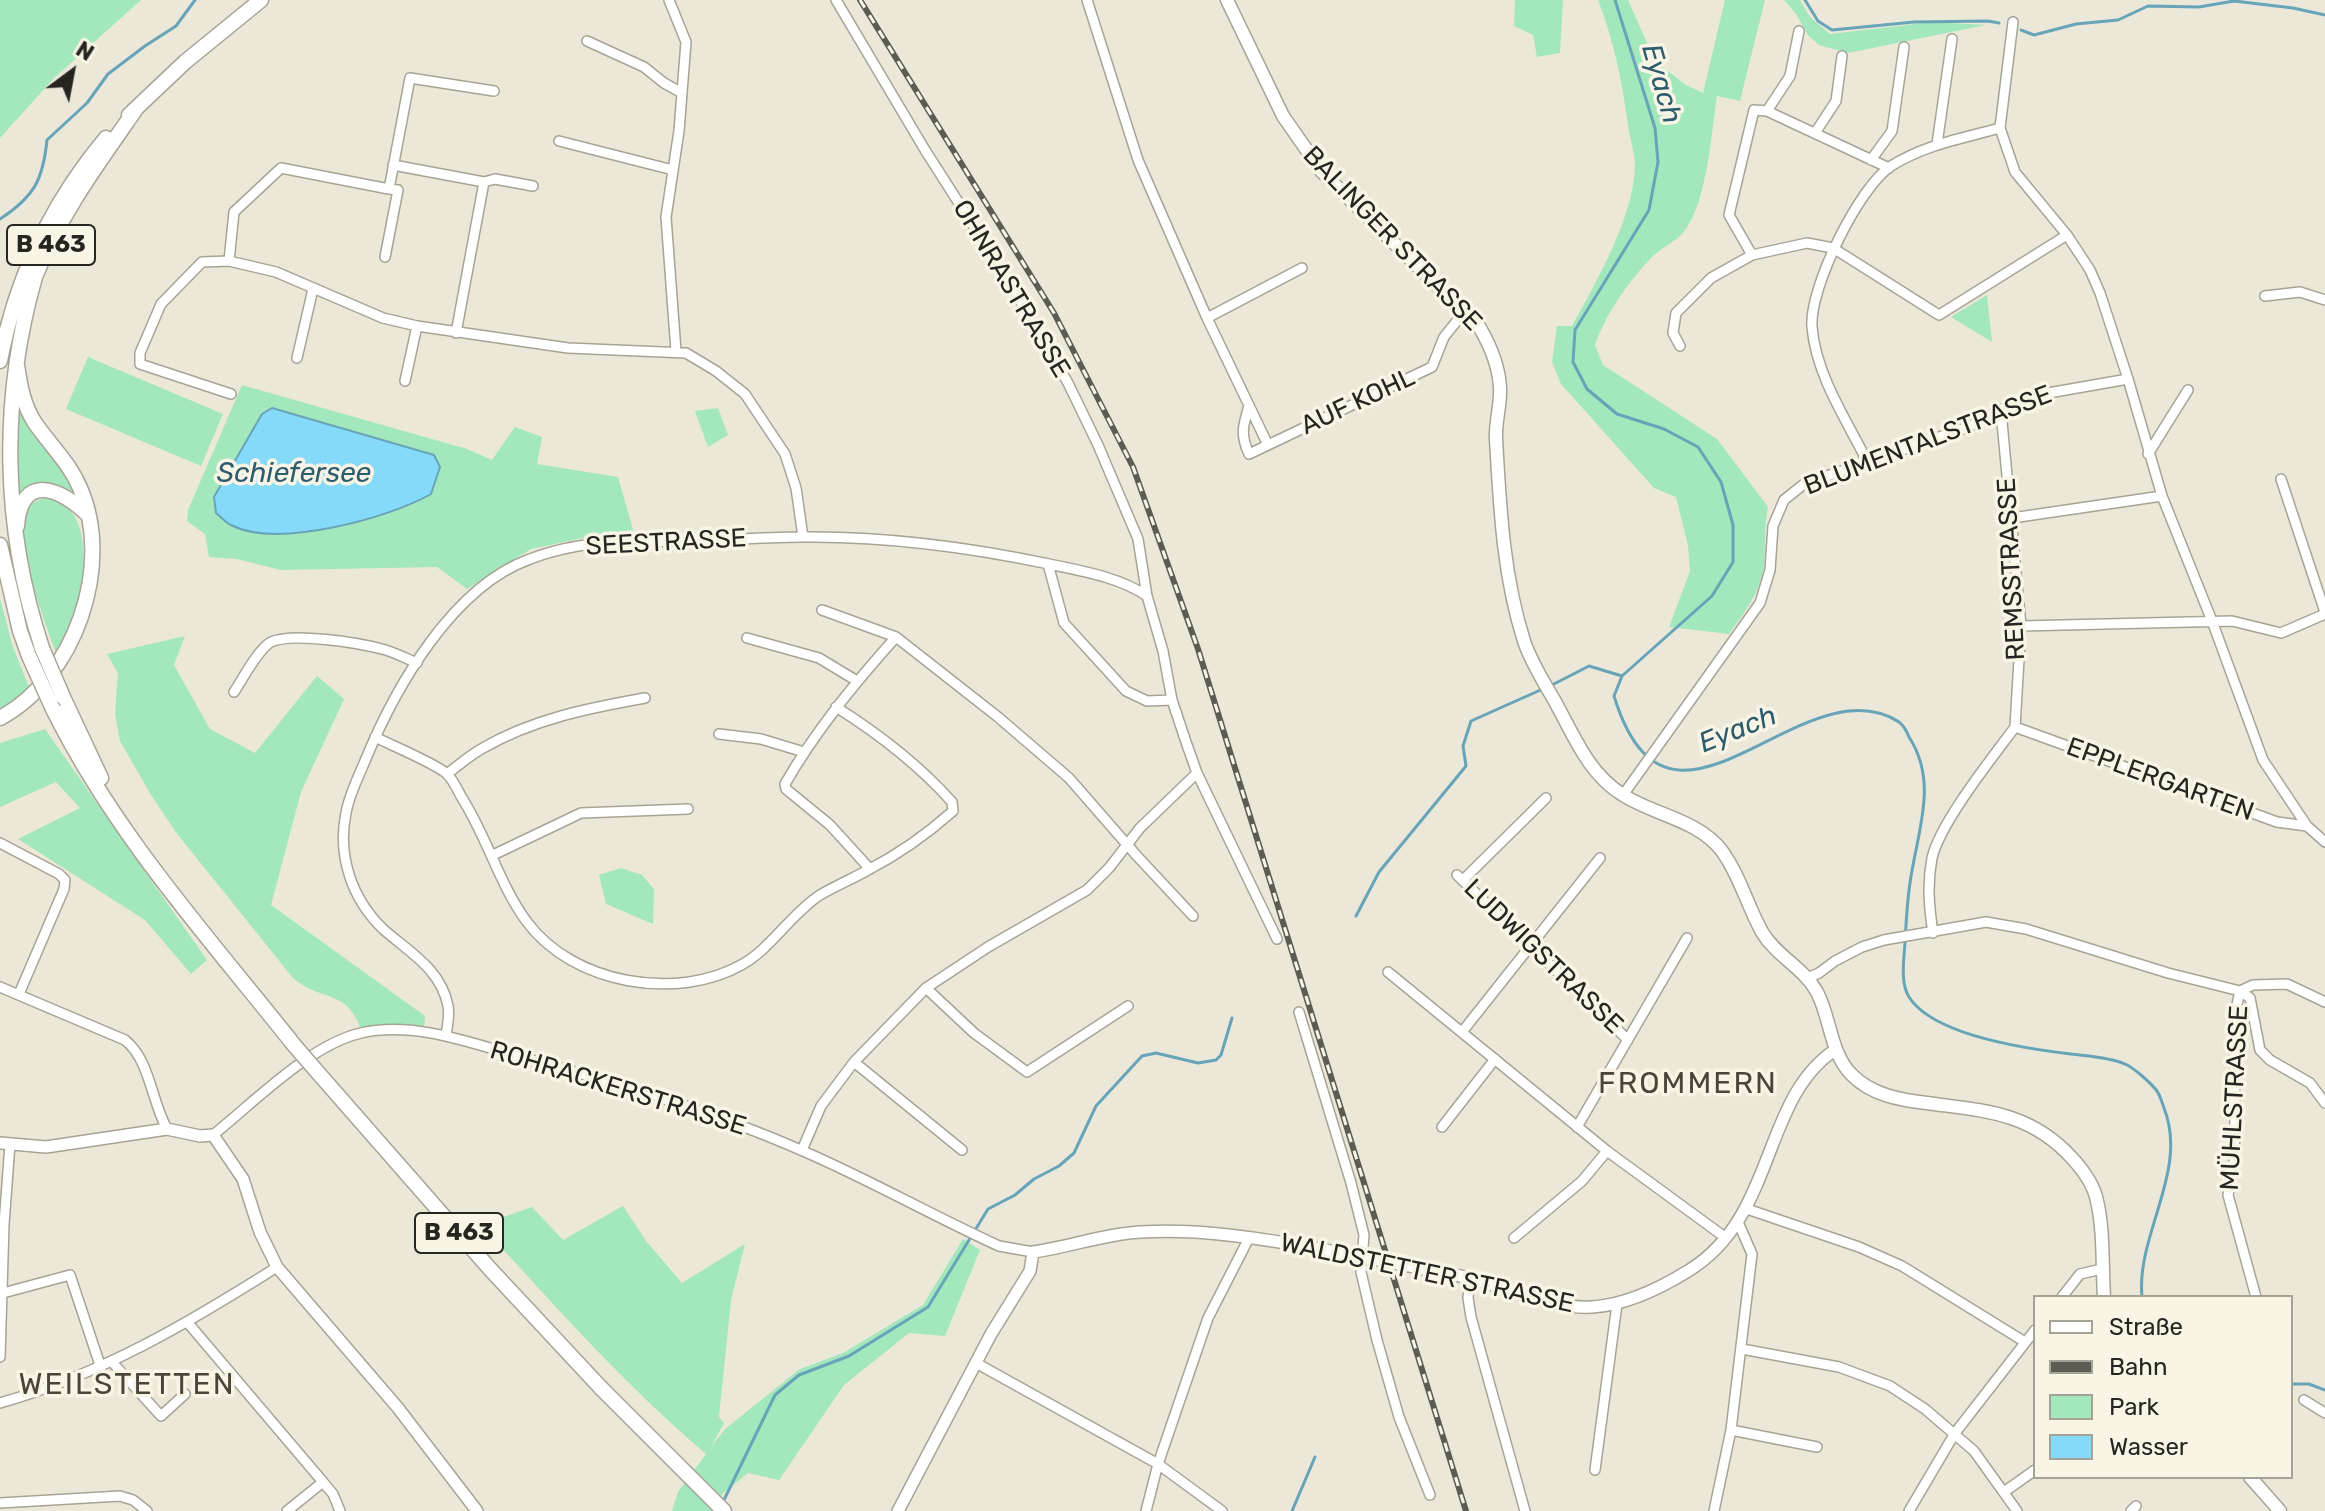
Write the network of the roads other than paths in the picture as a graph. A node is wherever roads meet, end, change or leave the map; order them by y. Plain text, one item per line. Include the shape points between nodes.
1 (261, 0) edge
2 (669, 0) edge
3 (836, 0) edge
4 (1087, 0) edge
5 (1227, 0) edge
6 (2013, 22) dead end
7 (1799, 31) dead end
8 (1952, 39) dead end
9 (587, 41) dead end
10 (1904, 47) dead end
11 (1842, 56) dead end
12 (494, 91) dead end
13 (682, 93) junction
14 (136, 109) junction
15 (1767, 111) junction
16 (2000, 128) junction
17 (1815, 133) junction
18 (559, 141) dead end
19 (1937, 144) junction
20 (1871, 160) junction
21 (393, 165) junction
22 (1889, 168) junction
23 (673, 170) junction
24 (484, 182) junction
25 (533, 186) dead end
26 (389, 189) junction
27 (2067, 235) junction
28 (1833, 248) junction
29 (1752, 255) junction
30 (385, 257) dead end
31 (229, 261) junction
32 (1302, 268) dead end
33 (313, 289) junction
34 (2265, 296) dead end
35 (2325, 300) edge
36 (1464, 312) junction
37 (1207, 318) junction
38 (417, 326) junction
39 (456, 333) junction
40 (17, 340) junction
41 (1680, 346) dead end
42 (676, 351) junction
43 (297, 358) dead end
44 (0, 361) edge
45 (2128, 379) junction
46 (405, 381) dead end
47 (2188, 390) dead end
48 (231, 394) dead end
49 (1249, 406) junction
50 (2001, 411) junction
51 (1268, 445) junction
52 (2148, 454) junction
53 (1867, 461) junction
54 (2281, 479) dead end
55 (2162, 496) junction
56 (90, 517) junction
57 (2012, 518) junction
58 (803, 537) junction
59 (4, 551) edge
60 (1048, 564) junction
61 (1147, 596) junction
62 (822, 610) dead end
63 (2325, 613) edge
64 (2212, 621) junction
65 (2021, 626) junction
66 (896, 637) junction
67 (747, 638) dead end
68 (36, 652) junction
69 (417, 663) junction
70 (857, 681) junction
71 (234, 692) dead end
72 (645, 698) dead end
73 (1172, 700) junction
74 (836, 707) junction
75 (0, 718) edge
76 (2015, 727) junction
77 (719, 734) dead end
78 (375, 737) junction
79 (804, 752) junction
80 (1197, 773) junction
81 (447, 774) junction
82 (1626, 791) junction
83 (1546, 798) dead end
84 (688, 809) dead end
85 (121, 822) junction
86 (2307, 826) junction
87 (2325, 842) edge
88 (0, 843) edge
89 (1128, 844) junction
90 (493, 855) junction
91 (1600, 858) dead end
92 (870, 869) junction
93 (1193, 916) dead end
94 (1928, 933) junction
95 (1687, 938) dead end
96 (1277, 939) dead end
97 (1530, 945) junction
98 (1388, 972) dead end
99 (1807, 978) junction
100 (0, 987) edge
101 (926, 988) junction
102 (2240, 991) junction
103 (19, 994) junction
104 (2325, 1002) edge
105 (1128, 1006) dead end
106 (1299, 1012) dead end
107 (1462, 1032) junction
108 (446, 1036) junction
109 (1628, 1040) junction
110 (1835, 1050) junction
111 (1495, 1059) junction
112 (854, 1062) junction
113 (2325, 1103) edge
114 (1442, 1127) dead end
115 (1577, 1127) junction
116 (167, 1129) junction
117 (213, 1135) junction
118 (5, 1144) edge
119 (802, 1150) junction
120 (962, 1150) dead end
121 (1607, 1151) junction
122 (1747, 1209) junction
123 (1738, 1222) junction
124 (2, 1224) edge
125 (1249, 1238) junction
126 (1514, 1238) dead end
127 (1726, 1238) junction
128 (1033, 1252) junction
129 (1362, 1257) junction
130 (277, 1267) junction
131 (2102, 1269) junction
132 (1470, 1279) junction
133 (3, 1293) junction
134 (2064, 1295) edge
135 (2104, 1295) edge
136 (2255, 1295) edge
137 (1617, 1304) junction
138 (1, 1316) edge
139 (188, 1323) junction
140 (2033, 1332) edge
141 (2025, 1342) junction
142 (1742, 1349) junction
143 (0, 1357) edge
144 (112, 1362) junction
145 (976, 1363) junction
146 (101, 1368) junction
147 (185, 1394) dead end
148 (2304, 1400) dead end
149 (0, 1403) edge
150 (2325, 1413) edge
151 (1731, 1430) junction
152 (1955, 1433) junction
153 (1817, 1447) dead end
154 (1158, 1464) junction
155 (1595, 1470) dead end
156 (2033, 1471) edge
157 (2252, 1479) edge
158 (323, 1482) junction
159 (2004, 1492) junction
160 (1430, 1495) dead end
161 (0, 1503) edge
162 (147, 1511) edge
163 (287, 1511) edge
164 (340, 1511) edge
165 (477, 1511) edge
166 (724, 1511) edge
167 (898, 1511) edge
168 (1146, 1511) edge
169 (1222, 1511) edge
170 (1525, 1511) edge
171 (1714, 1511) edge
172 (1909, 1511) edge
173 (2017, 1511) edge
174 (2280, 1511) edge

1 - 14 main road, B 463
2 - 13 street via 686,42
3 - 61 street, OHNRASTRASSE via 1068,383 1138,539
4 - 37 street via 1138,160
5 - 36 main road, BALINGER STRASSE via 1267,86 1322,172
6 - 16 street
7 - 15 street via 1790,76
8 - 19 street
9 - 13 street via 644,67
10 - 20 street via 1892,131
11 - 17 street via 1836,101
12 - 21 street via 410,78
13 - 23 street
14 - 40 main road, B 463 via 66,214 35,277
14 - 44 main road, B 463 via 109,134 62,195 25,271
15 - 17 street
15 - 29 street via 1754,110 1729,215
16 - 19 street
16 - 27 street via 2015,172
17 - 20 street
18 - 23 street
19 - 22 street
20 - 22 street
21 - 24 street
21 - 26 street
22 - 28 street
23 - 42 street via 666,217
24 - 25 street
24 - 39 street
26 - 30 street via 398,190
26 - 31 street via 281,168 234,212
27 - 28 street via 1939,315
27 - 45 street via 2100,293
28 - 29 street via 1807,243
28 - 53 street via 1811,325 1821,369
29 - 41 street via 1711,278 1676,313 1673,333
31 - 33 street via 276,272
31 - 48 street via 202,262 161,304 140,364
32 - 37 street
33 - 38 street
33 - 43 street
34 - 35 street via 2300,292
36 - 51 street, AUF KOHL via 1444,337 1432,367
36 - 82 main road, BALINGER STRASSE via 1494,352 1500,389 1496,433 1502,538 1524,643 1582,754 1599,776
37 - 49 street
38 - 39 street
38 - 46 street
39 - 42 street via 568,348
40 - 56 main road, B 463 via 22,396 34,422 65,458
40 - 59 main road, B 463 via 4,446
42 - 58 street via 716,371 757,411 785,454
45 - 50 street, BLUMENTALSTRASSE via 2037,395
45 - 52 street
47 - 52 street
49 - 51 street
49 - 51 street via 1242,429 1249,454
50 - 53 street, BLUMENTALSTRASSE
50 - 57 street, REMSSTRASSE
52 - 55 street
53 - 82 street, BLUMENTALSTRASSE via 1804,484 1784,500 1773,526 1770,570 1760,603
54 - 63 street
55 - 57 street
55 - 64 street
56 - 59 main road, B 463 via 54,489 32,494 18,511
56 - 75 main road via 91,576 74,633 46,678
57 - 65 street, REMSSTRASSE
58 - 60 street, SEESTRASSE via 921,543
58 - 69 street, SEESTRASSE via 631,541 585,545 529,559 475,592
59 - 68 main road, B 463 via 24,594
60 - 61 street, SEESTRASSE via 1133,586
60 - 73 street via 1064,623 1126,691 1147,701
61 - 73 street
62 - 66 street
63 - 64 street via 2281,633
64 - 65 street
64 - 86 street via 2263,760
65 - 76 street, REMSSTRASSE
66 - 70 street
66 - 89 street via 1069,778
67 - 70 street via 819,658
68 - 85 main road, B 463, bridge via 63,697
68 - 85 main road, B 463, bridge via 53,709 72,748
69 - 71 street via 383,649 311,638 271,642
69 - 78 street, SEESTRASSE
70 - 74 street
72 - 81 street via 530,726 482,748
73 - 80 street
74 - 79 street
74 - 92 street via 907,757 952,802 953,811 928,832
76 - 86 street, EPPLERGARTEN via 2277,822
76 - 94 street via 1948,824 1933,855
77 - 79 street
78 - 81 street
78 - 108 street, SEESTRASSE via 346,813 351,885 384,930 436,976 449,1006
79 - 92 street via 786,789 830,825
80 - 89 street
80 - 96 street
81 - 90 street
82 - 99 main road, BALINGER STRASSE via 1690,825 1720,848 1761,931
83 - 97 street, LUDWIGSTRASSE via 1461,877
84 - 90 street via 581,813
85 - 166 main road, B 463, bridge via 320,1075 490,1269
86 - 87 street
88 - 103 street via 65,880
89 - 93 street
89 - 101 street via 1087,890
90 - 92 street via 513,902 550,945 583,966 620,980 663,985 697,981 744,964 818,896
91 - 97 street
94 - 99 street via 1862,947
94 - 102 street via 1986,922 2013,925
95 - 109 street
97 - 107 street
97 - 109 street, LUDWIGSTRASSE
98 - 107 street
99 - 110 main road, BALINGER STRASSE via 1823,1008
100 - 103 street
101 - 105 street via 1027,1072
101 - 112 street
102 - 104 street via 2253,985 2287,984
102 - 113 street via 2250,998 2260,1050 2310,1083
102 - 136 street, MÜHLSTRASSE via 2233,1027 2235,1134 2228,1195
103 - 116 street via 134,1047
106 - 129 street via 1351,1183 1364,1235
107 - 111 street
108 - 117 street, ROHRACKERSTRASSE via 398,1029 362,1032 329,1044
108 - 119 street, ROHRACKERSTRASSE via 612,1082
109 - 115 street
110 - 122 street, WALDSTETTER STRASSE via 1803,1081
110 - 131 main road, BALINGER STRASSE via 1870,1090 2002,1113 2056,1140 2084,1170 2097,1200
111 - 114 street
111 - 115 street
112 - 119 street via 821,1106
112 - 120 street
115 - 121 street
116 - 117 street
116 - 118 street via 46,1147
117 - 130 street via 243,1179
118 - 124 street
119 - 128 street, ROHRACKERSTRASSE via 999,1246
121 - 126 street via 1582,1181
121 - 127 street
122 - 123 street, WALDSTETTER STRASSE
122 - 141 street via 1902,1266
123 - 127 street, WALDSTETTER STRASSE
123 - 142 street via 1752,1254
124 - 133 street
125 - 128 street, WALDSTETTER STRASSE via 1139,1232
125 - 129 street, WALDSTETTER STRASSE
125 - 154 street via 1208,1318
127 - 137 street, WALDSTETTER STRASSE via 1690,1270
128 - 145 street via 1030,1271
129 - 132 street, WALDSTETTER STRASSE
129 - 160 street via 1377,1340 1399,1417
130 - 139 street
130 - 165 street via 398,1408
131 - 134 street via 2080,1274
131 - 135 main road, BALINGER STRASSE
132 - 137 street, WALDSTETTER STRASSE via 1562,1304
132 - 170 street via 1471,1317
133 - 138 street
133 - 146 street via 70,1275
137 - 155 street
138 - 143 street
139 - 144 street
139 - 158 street
140 - 141 street
141 - 152 street
142 - 151 street
142 - 152 street via 1865,1375 1890,1386
144 - 146 street
144 - 147 street via 161,1416
145 - 154 street
145 - 167 street
146 - 149 street
148 - 150 street
151 - 153 street
151 - 171 street
152 - 159 street
152 - 172 street
154 - 168 street
154 - 169 street
156 - 159 street
157 - 174 main road
158 - 163 street
158 - 164 street
159 - 173 street
161 - 162 street via 120,1496

